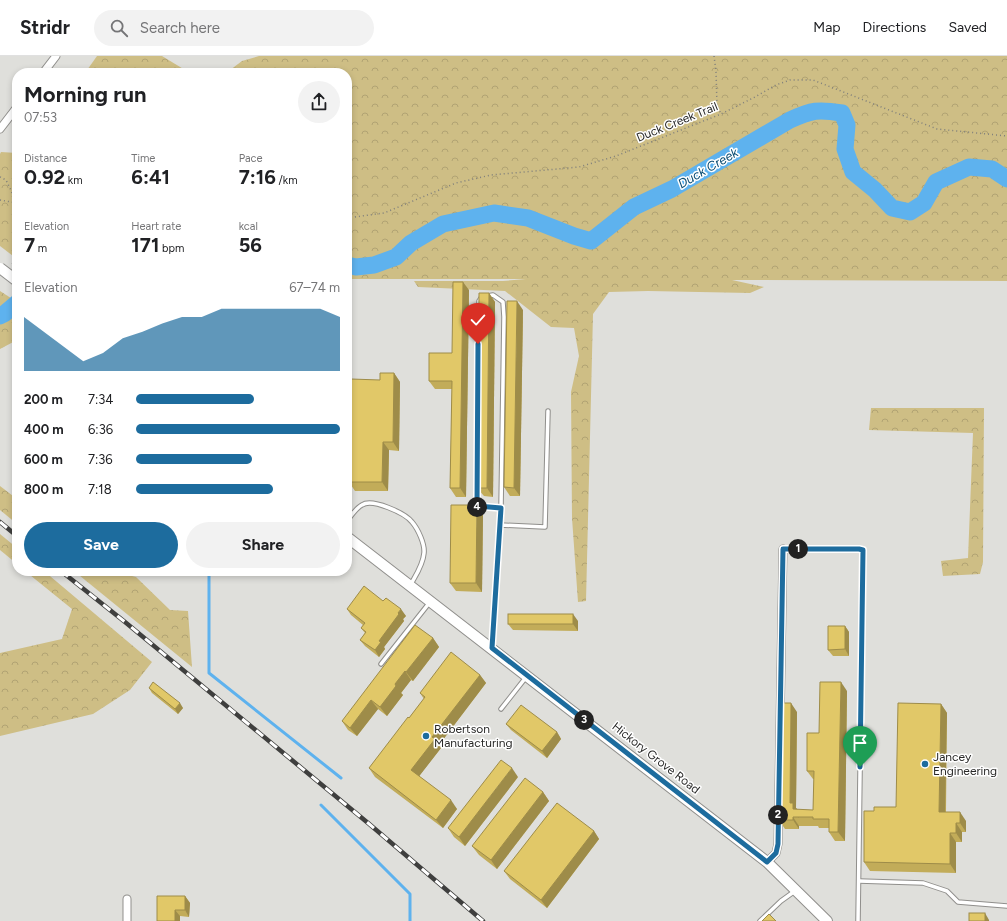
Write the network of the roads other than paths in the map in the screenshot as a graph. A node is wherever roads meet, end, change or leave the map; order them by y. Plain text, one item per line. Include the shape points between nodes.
1 (56, 56) edge
2 (47, 68) edge
3 (12, 113) edge
4 (0, 129) edge
5 (0, 268) edge
6 (12, 277) edge
7 (548, 411) dead end
8 (501, 508) junction
9 (352, 516) edge
10 (500, 526) junction
11 (352, 541) edge
12 (783, 549) joint
13 (410, 585) junction
14 (430, 601) junction
15 (492, 648) junction
16 (381, 664) dead end
17 (527, 676) junction
18 (501, 709) dead end
19 (767, 862) junction
20 (859, 881) junction
21 (796, 890) junction
22 (127, 900) dead end
23 (1007, 906) edge
24 (127, 921) edge
25 (760, 921) edge
26 (827, 921) edge
27 (858, 921) edge

1 - 2 street
3 - 4 street
5 - 6 main road, bridge
7 - 10 lane via 546,527
8 - 8 lane via 504,317 503,302 493,295 483,296 479,301 477,506
8 - 10 lane
9 - 13 lane via 362,505 370,503 392,508 412,521 420,536 424,553 422,565
10 - 15 lane
11 - 13 main road, Hickory Grove Road
12 - 19 street via 778,844 776,853
12 - 20 lane via 863,550
13 - 14 main road, Hickory Grove Road
14 - 15 main road, Hickory Grove Road
14 - 16 lane
15 - 17 main road, Hickory Grove Road
17 - 18 lane
17 - 19 main road, Hickory Grove Road
19 - 21 main road, Hickory Grove Road
20 - 23 lane via 924,883 947,891 958,902
20 - 27 lane
21 - 25 lane
21 - 26 main road, Hickory Grove Road
22 - 24 street

